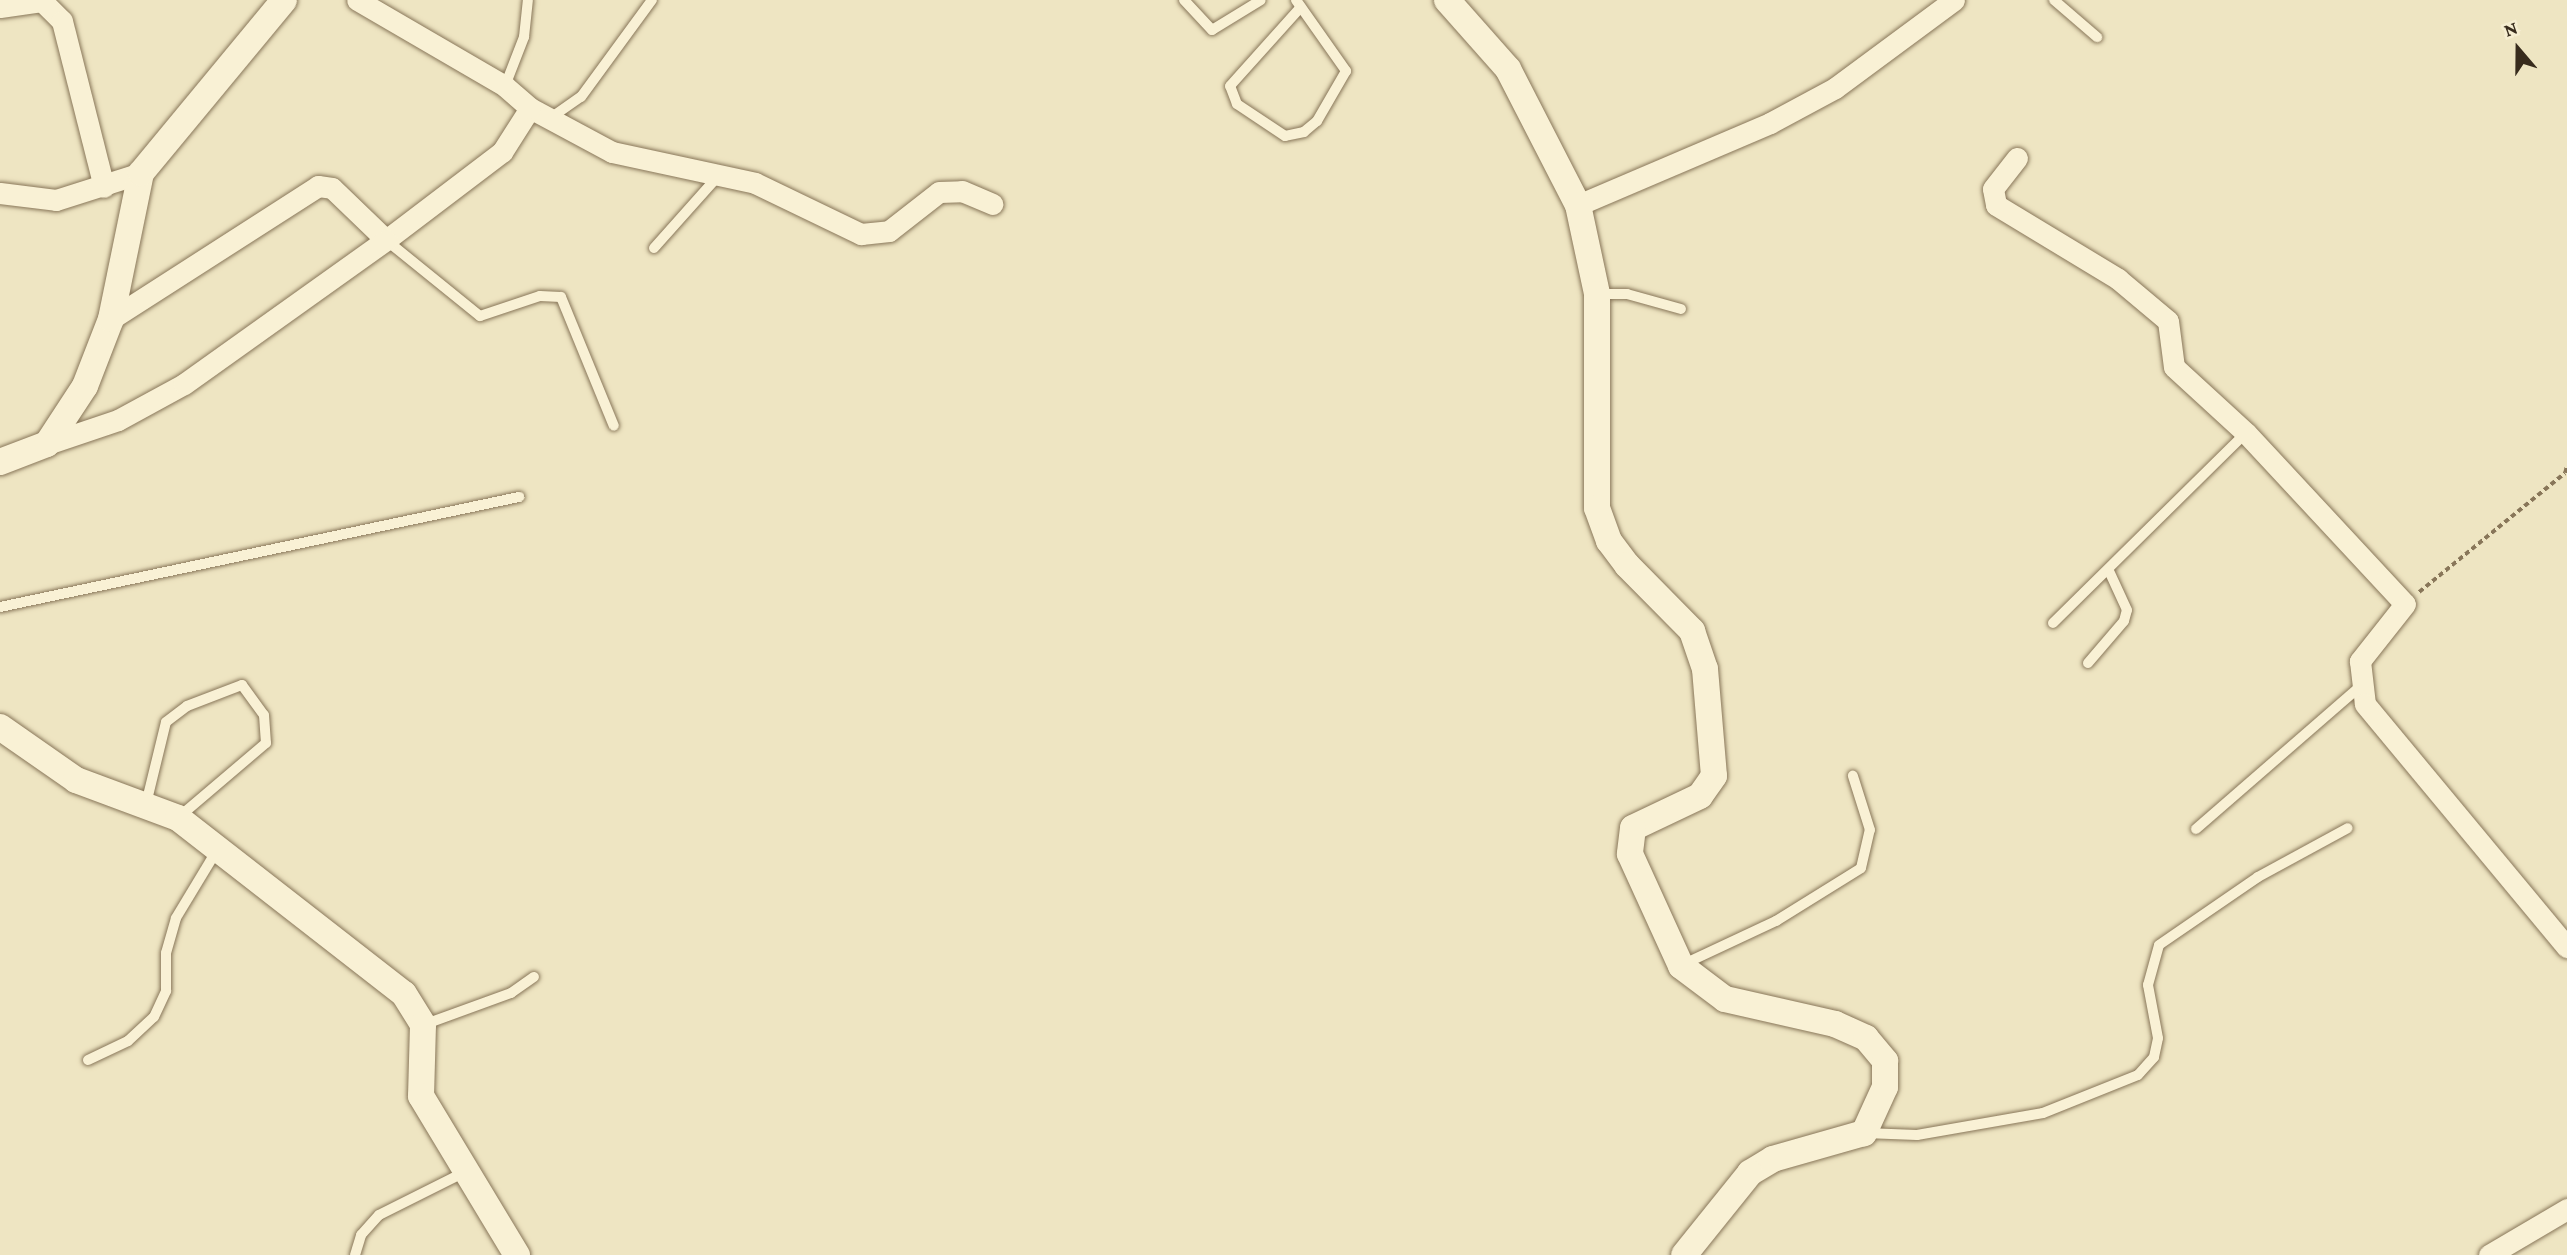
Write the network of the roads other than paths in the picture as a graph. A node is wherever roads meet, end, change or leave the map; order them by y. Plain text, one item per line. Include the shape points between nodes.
1 (284, 0) edge
2 (357, 0) edge
3 (528, 0) edge
4 (652, 0) edge
5 (1184, 0) edge
6 (1261, 0) edge
7 (1447, 0) edge
8 (1954, 0) edge
9 (2054, 0) edge
10 (1299, 4) edge
11 (0, 7) edge
12 (2097, 37) dead end
13 (505, 86) junction
14 (530, 108) junction
15 (549, 119) junction
16 (2017, 158) dead end
17 (721, 172) junction
18 (141, 173) junction
19 (104, 187) junction
20 (0, 193) edge
21 (992, 204) dead end
22 (1578, 205) junction
23 (386, 240) junction
24 (654, 248) dead end
25 (1597, 294) junction
26 (1681, 309) dead end
27 (111, 319) junction
28 (614, 426) dead end
29 (2246, 433) junction
30 (47, 444) junction
31 (0, 462) edge
32 (519, 497) dead end
33 (2110, 573) junction
34 (0, 607) edge
35 (2053, 623) dead end
36 (2088, 663) dead end
37 (2358, 688) junction
38 (0, 727) edge
39 (1853, 776) dead end
40 (146, 804) junction
41 (178, 818) junction
42 (2348, 828) dead end
43 (2196, 829) dead end
44 (217, 850) junction
45 (2567, 947) edge
46 (1681, 966) junction
47 (534, 977) dead end
48 (423, 1025) junction
49 (88, 1060) dead end
50 (1864, 1133) junction
51 (465, 1172) junction
52 (2567, 1209) edge
53 (355, 1255) edge
54 (517, 1255) edge
55 (1684, 1255) edge
56 (2489, 1255) edge

1 - 18 street
2 - 13 street
3 - 13 lane via 524,37
4 - 15 lane via 581,97
5 - 6 lane via 1212,30
7 - 22 street via 1508,69
8 - 22 street via 1891,50 1792,111
9 - 12 lane
10 - 10 lane via 1346,71 1317,121 1304,132 1284,136 1237,104 1230,86
11 - 19 street via 42,1 62,21
13 - 14 street
14 - 15 street
14 - 23 street via 502,152 470,182
15 - 17 street via 612,152
16 - 29 street via 1993,189 1996,205 2118,279 2168,321 2174,367
17 - 21 street via 861,234 890,231 939,192 962,191
17 - 24 lane
18 - 19 street
18 - 27 street
19 - 20 street via 56,200
22 - 25 street
23 - 27 street via 332,188 318,186
23 - 28 lane via 480,316 540,296 561,297
23 - 30 street via 184,384 118,420
25 - 26 lane via 1627,294
25 - 46 street via 1597,508 1609,541 1627,565 1692,631 1717,754 1714,776 1700,796 1643,820 1627,840
27 - 30 street via 86,386
29 - 33 lane
29 - 37 street via 2405,604 2360,661
30 - 31 street
32 - 34 lane
33 - 35 lane
33 - 36 lane via 2127,610 2124,621
37 - 43 lane
37 - 45 street via 2379,723
38 - 40 street via 76,780
39 - 46 lane via 1870,830 1861,867 1776,921
40 - 41 street
40 - 41 lane via 166,722 187,706 242,685 264,715 266,743
41 - 44 street
42 - 50 lane via 2258,877 2159,945 2148,985 2158,1038 2154,1057 2138,1074 2079,1101 1993,1123 1917,1135
44 - 48 street via 404,993
44 - 49 lane via 176,918 166,953 166,991 154,1017 128,1041
46 - 50 street via 1725,999 1835,1024 1866,1038 1885,1061 1885,1087
47 - 48 lane via 511,993
48 - 51 street via 421,1096
50 - 55 street via 1798,1150 1749,1173
51 - 53 lane via 379,1215 361,1235
51 - 54 street
52 - 56 street

